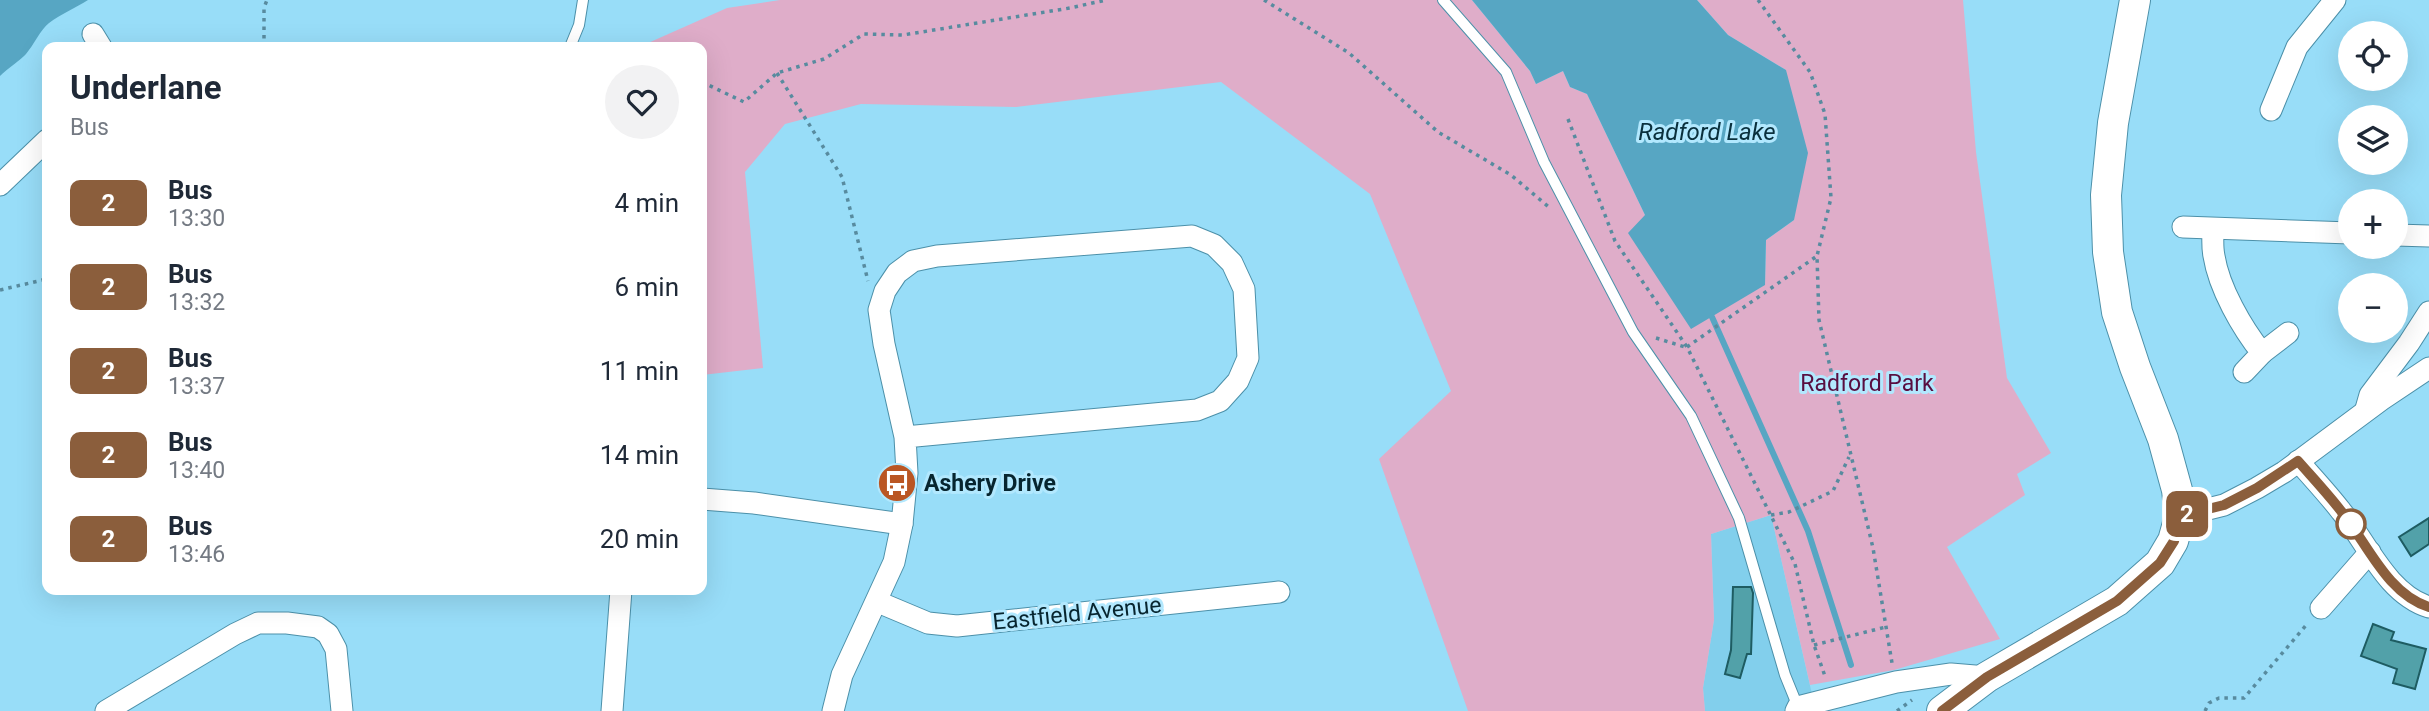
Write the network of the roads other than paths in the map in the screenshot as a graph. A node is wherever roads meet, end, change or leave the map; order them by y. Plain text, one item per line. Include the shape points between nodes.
1 (583, 0) edge
2 (1443, 0) edge
3 (2135, 0) edge
4 (2336, 0) edge
5 (572, 42) edge
6 (2271, 110) dead end
7 (42, 144) edge
8 (0, 185) edge
9 (2183, 227) dead end
10 (2213, 229) junction
11 (2338, 233) edge
12 (2408, 235) edge
13 (2429, 236) edge
14 (2429, 312) edge
15 (2288, 333) dead end
16 (2262, 353) junction
17 (2429, 368) edge
18 (2244, 372) dead end
19 (2365, 412) junction
20 (905, 437) junction
21 (2298, 461) junction
22 (707, 499) edge
23 (2180, 516) junction
24 (902, 524) junction
25 (2370, 552) junction
26 (1279, 592) dead end
27 (621, 595) edge
28 (878, 602) junction
29 (2429, 607) edge
30 (2321, 608) road end
31 (1987, 677) junction
32 (1797, 709) edge
33 (106, 711) edge
34 (342, 711) edge
35 (612, 711) edge
36 (833, 711) edge
37 (1942, 711) edge

1 - 5 lane
2 - 32 lane via 1506,72 1544,162 1633,332 1691,416 1739,518
3 - 23 street via 2113,124 2106,195 2108,252 2117,312 2163,439
4 - 6 street via 2297,47
7 - 8 street
9 - 10 street
10 - 11 street
10 - 16 street via 2220,277 2249,338
12 - 13 street
14 - 19 street via 2370,394
15 - 16 street
16 - 18 street
17 - 19 street
19 - 21 street
20 - 20 street via 880,310 897,273 914,261 1192,236 1214,245 1232,263 1244,289 1248,358 1238,382 1220,401 1197,410
20 - 24 street
21 - 23 street via 2224,505
21 - 25 street
22 - 24 street
23 - 31 street via 2174,541 2160,563 2117,601
24 - 28 street via 894,562
25 - 29 street via 2403,593
25 - 30 street
26 - 28 street, Eastfield Avenue via 957,626 928,623
27 - 35 street
28 - 36 street via 842,675
31 - 32 street via 1951,674 1896,682
31 - 37 street
33 - 34 street via 258,623 318,627 328,634 336,649

